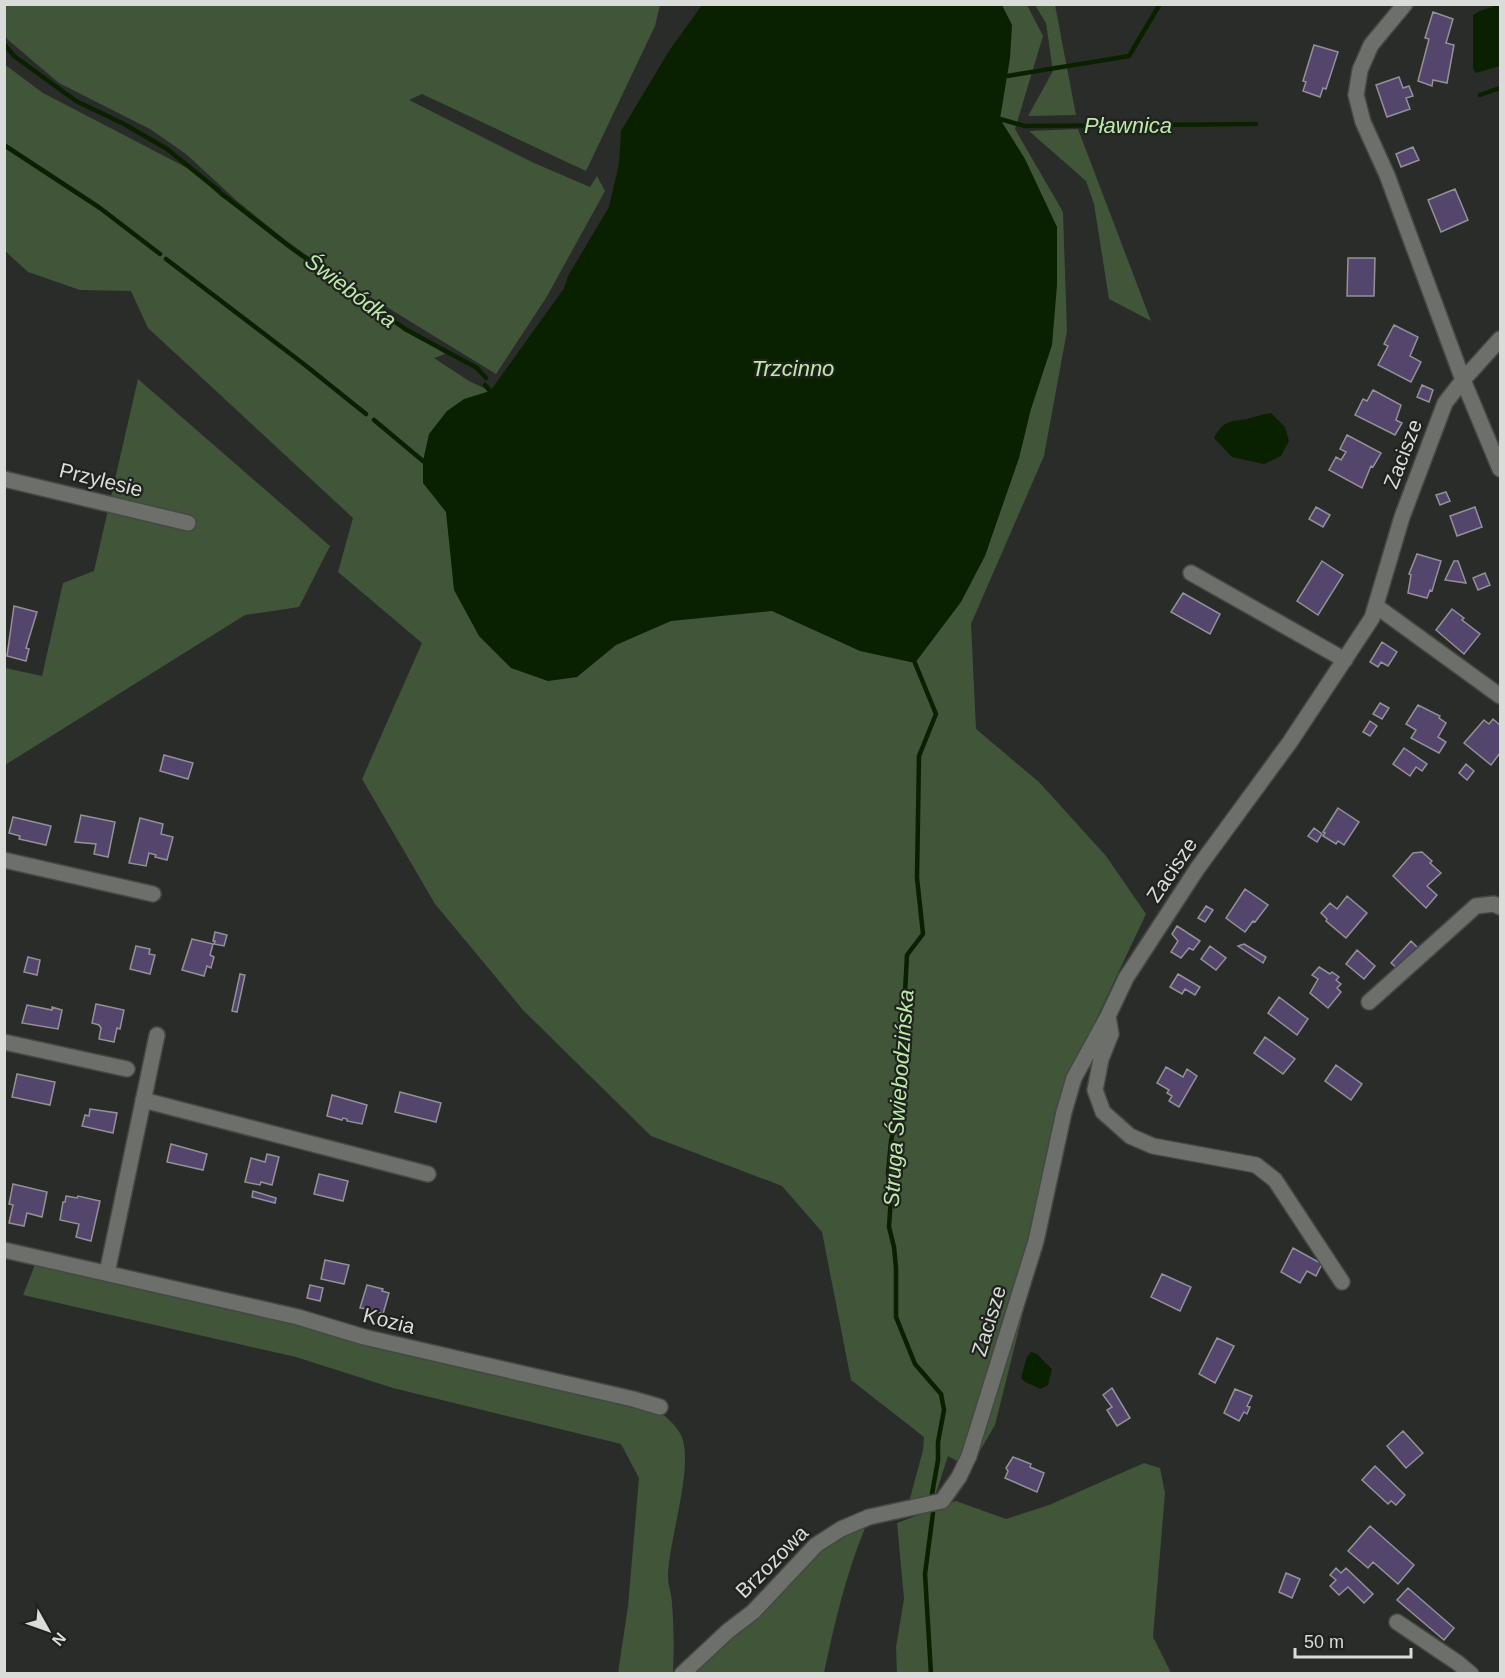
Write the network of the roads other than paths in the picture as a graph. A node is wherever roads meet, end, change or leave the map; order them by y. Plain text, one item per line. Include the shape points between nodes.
1 (1405, 4) edge
2 (1500, 339) edge
3 (1463, 380) junction
4 (1500, 469) edge
5 (4, 478) edge
6 (188, 523) dead end
7 (1191, 573) dead end
8 (1376, 606) junction
9 (1345, 660) junction
10 (1500, 696) edge
11 (4, 860) edge
12 (153, 894) dead end
13 (1500, 907) edge
14 (1369, 1002) dead end
15 (1108, 1016) junction
16 (157, 1035) dead end
17 (4, 1042) edge
18 (127, 1069) dead end
19 (143, 1100) junction
20 (428, 1174) dead end
21 (4, 1250) edge
22 (107, 1273) junction
23 (1341, 1282) dead end
24 (660, 1407) dead end
25 (942, 1502) joint
26 (1397, 1622) dead end
27 (682, 1674) edge
28 (1471, 1674) edge

1 - 3 street via 1371,45 1360,70 1356,95
2 - 3 street, Zacisze
3 - 4 street
3 - 8 street, Zacisze via 1445,403 1402,517
5 - 6 street, Przylesie
7 - 9 street
8 - 9 street, Zacisze
8 - 10 street
9 - 15 street, Zacisze via 1197,869 1125,978
11 - 12 street
13 - 14 street via 1476,906
15 - 23 street via 1111,1034 1095,1090 1103,1112 1130,1136 1153,1146 1256,1165 1275,1180
15 - 25 street, Zacisze via 1074,1078 1033,1253 969,1456
16 - 19 street
17 - 18 street
19 - 20 street
19 - 22 street
21 - 22 street, Kozia
22 - 24 street, Kozia
25 - 27 street, Brzozowa via 869,1517 816,1545 753,1612
26 - 28 street

